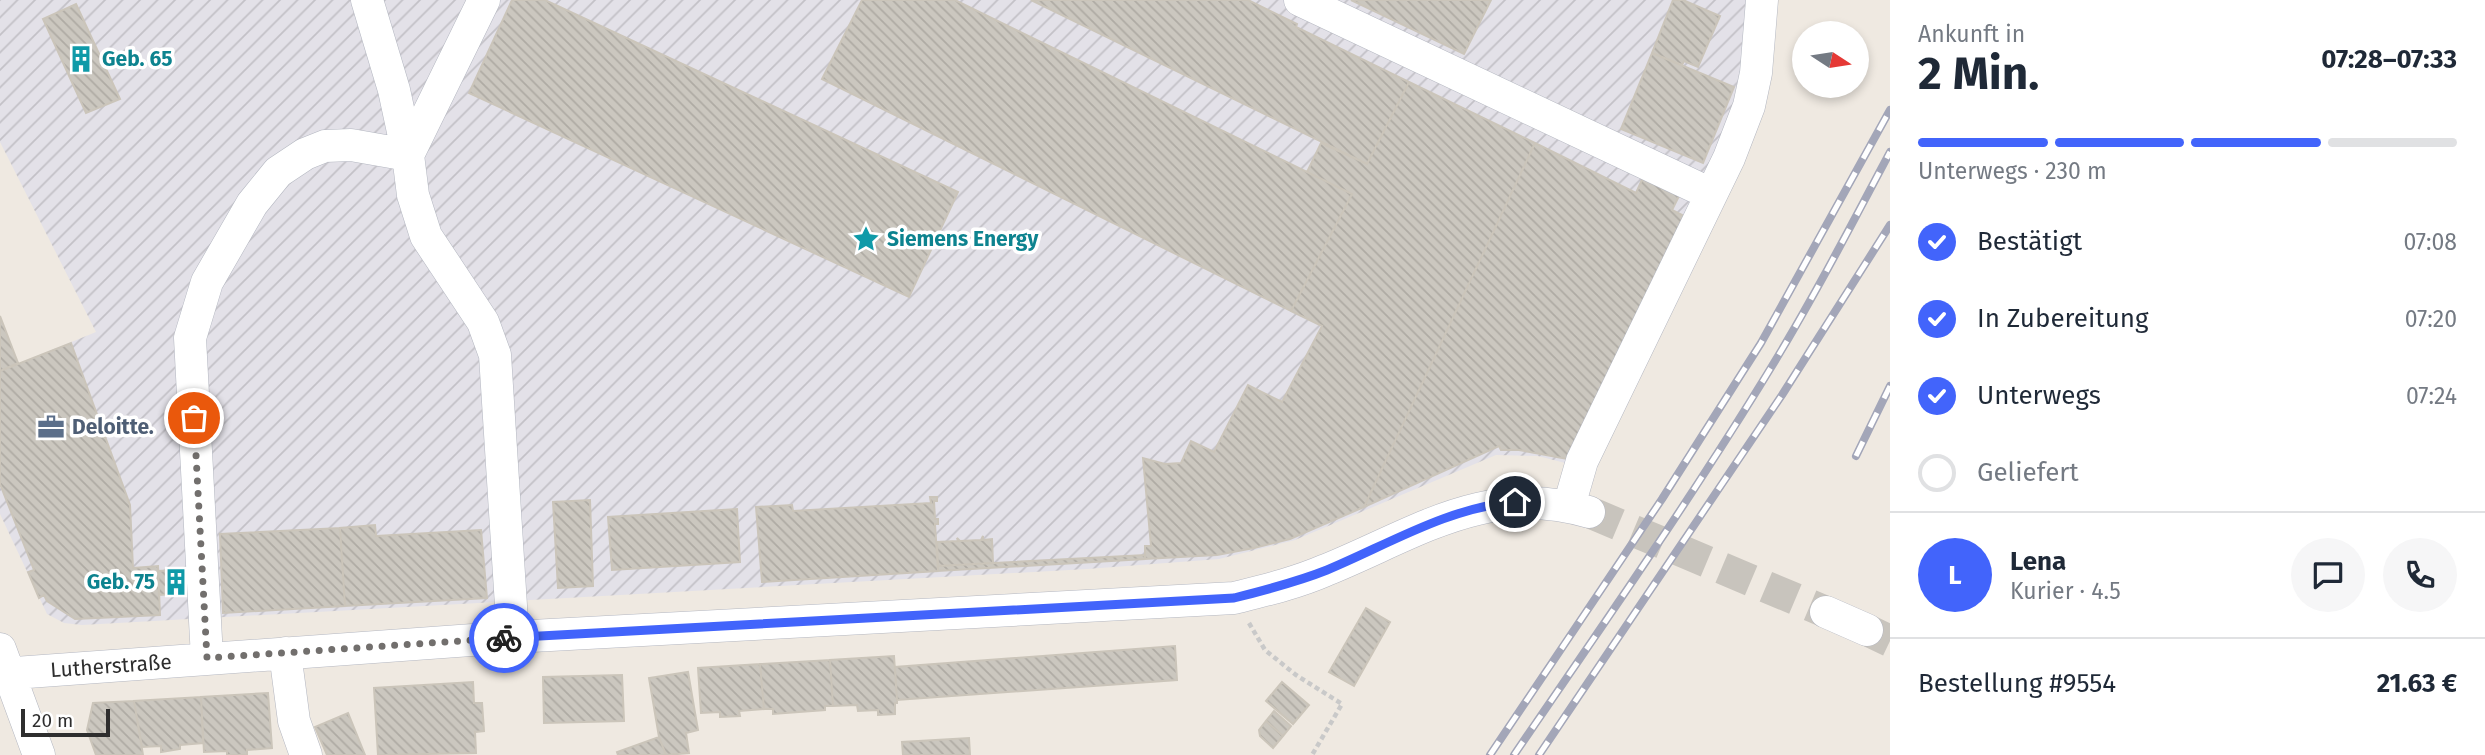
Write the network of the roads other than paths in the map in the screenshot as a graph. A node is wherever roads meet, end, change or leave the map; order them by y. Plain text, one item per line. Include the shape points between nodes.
1 (367, 0) edge
2 (484, 0) edge
3 (1300, 0) edge
4 (1762, 0) edge
5 (408, 155) junction
6 (1696, 187) dead end
7 (1826, 612) tunnel mouth
8 (1867, 630) tunnel mouth
9 (513, 637) junction
10 (285, 653) junction
11 (207, 658) junction
12 (3, 665) edge
13 (39, 755) edge
14 (306, 755) edge

1 - 5 street
2 - 5 street
3 - 6 street
4 - 9 street, Lutherstraße via 1749,106 1730,158 1582,461 1579,509 1533,501 1461,513 1287,585 1234,598
5 - 9 street via 413,195 426,236 483,322 495,355
5 - 11 street via 351,145 325,146 305,154 278,172 252,204 207,282 190,338
7 - 8 street
9 - 10 street, Lutherstraße
10 - 11 street, Lutherstraße
10 - 14 street via 294,721
11 - 12 street, Lutherstraße
12 - 13 street

